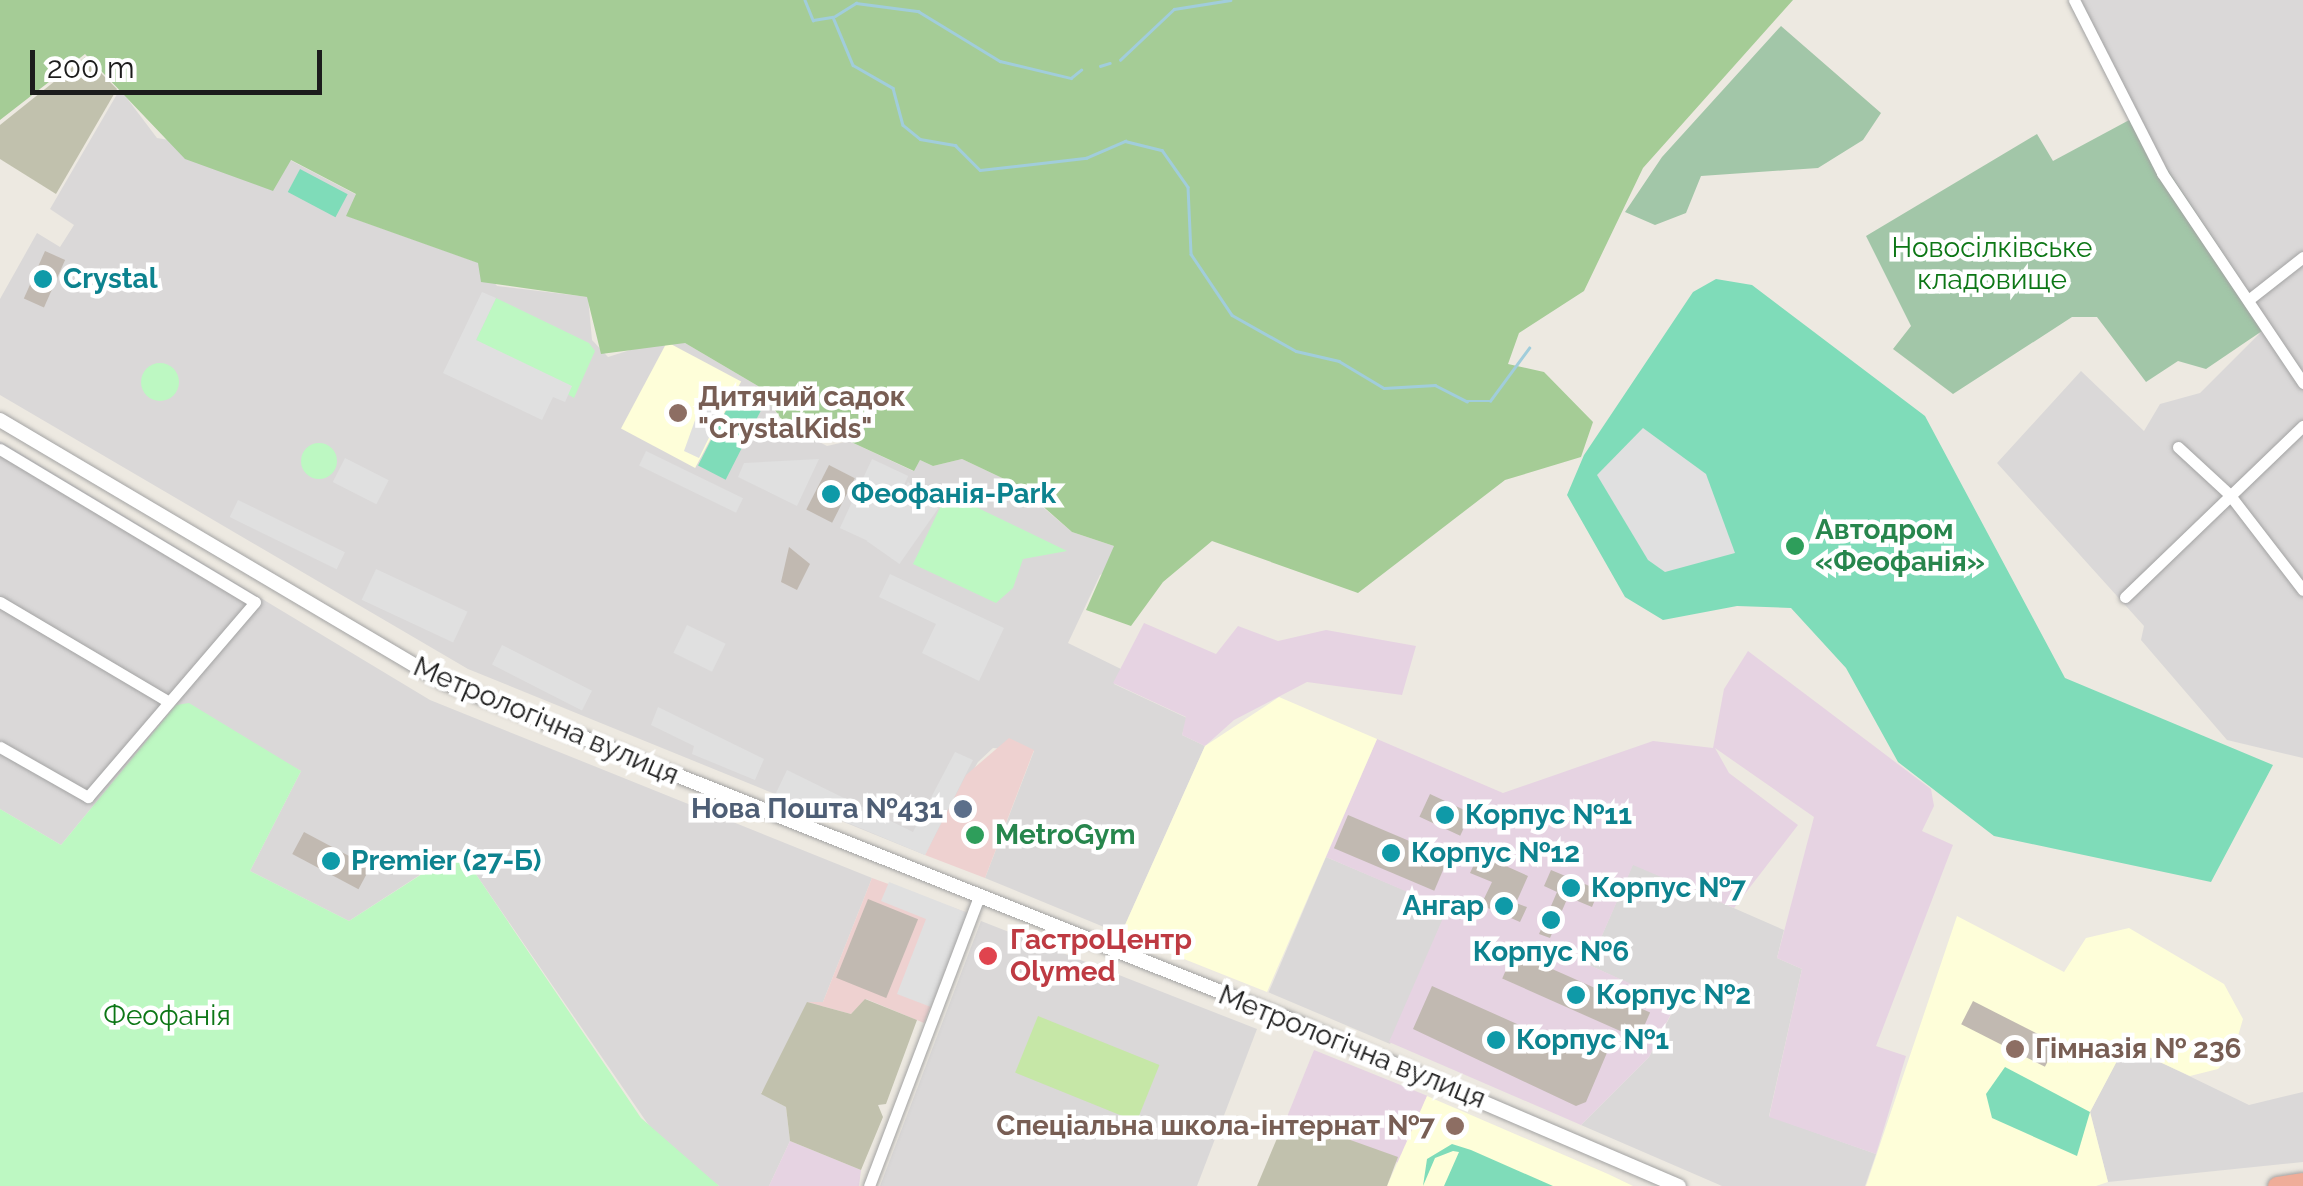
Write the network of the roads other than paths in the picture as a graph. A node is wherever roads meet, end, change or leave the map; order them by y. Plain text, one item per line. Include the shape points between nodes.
1 (2074, 0) edge
2 (2303, 257) edge
3 (2252, 297) junction
4 (2303, 383) edge
5 (0, 420) edge
6 (2303, 426) edge
7 (2178, 446) dead end
8 (0, 449) edge
9 (2228, 494) junction
10 (2303, 590) edge
11 (2125, 597) dead end
12 (0, 602) edge
13 (166, 700) junction
14 (0, 747) edge
15 (979, 897) junction
16 (2303, 1182) edge
17 (870, 1186) edge
18 (1679, 1186) edge
19 (2277, 1186) edge

1 - 3 street via 2162,173
2 - 3 street
3 - 4 street via 2262,332
5 - 15 street, Метрологічна вулиця via 443,682
6 - 9 street
7 - 9 street
8 - 13 street via 254,600
9 - 10 street
9 - 11 street
12 - 13 street
13 - 14 street via 90,795 81,796
15 - 17 street
15 - 18 street, Метрологічна вулиця
16 - 19 highway

